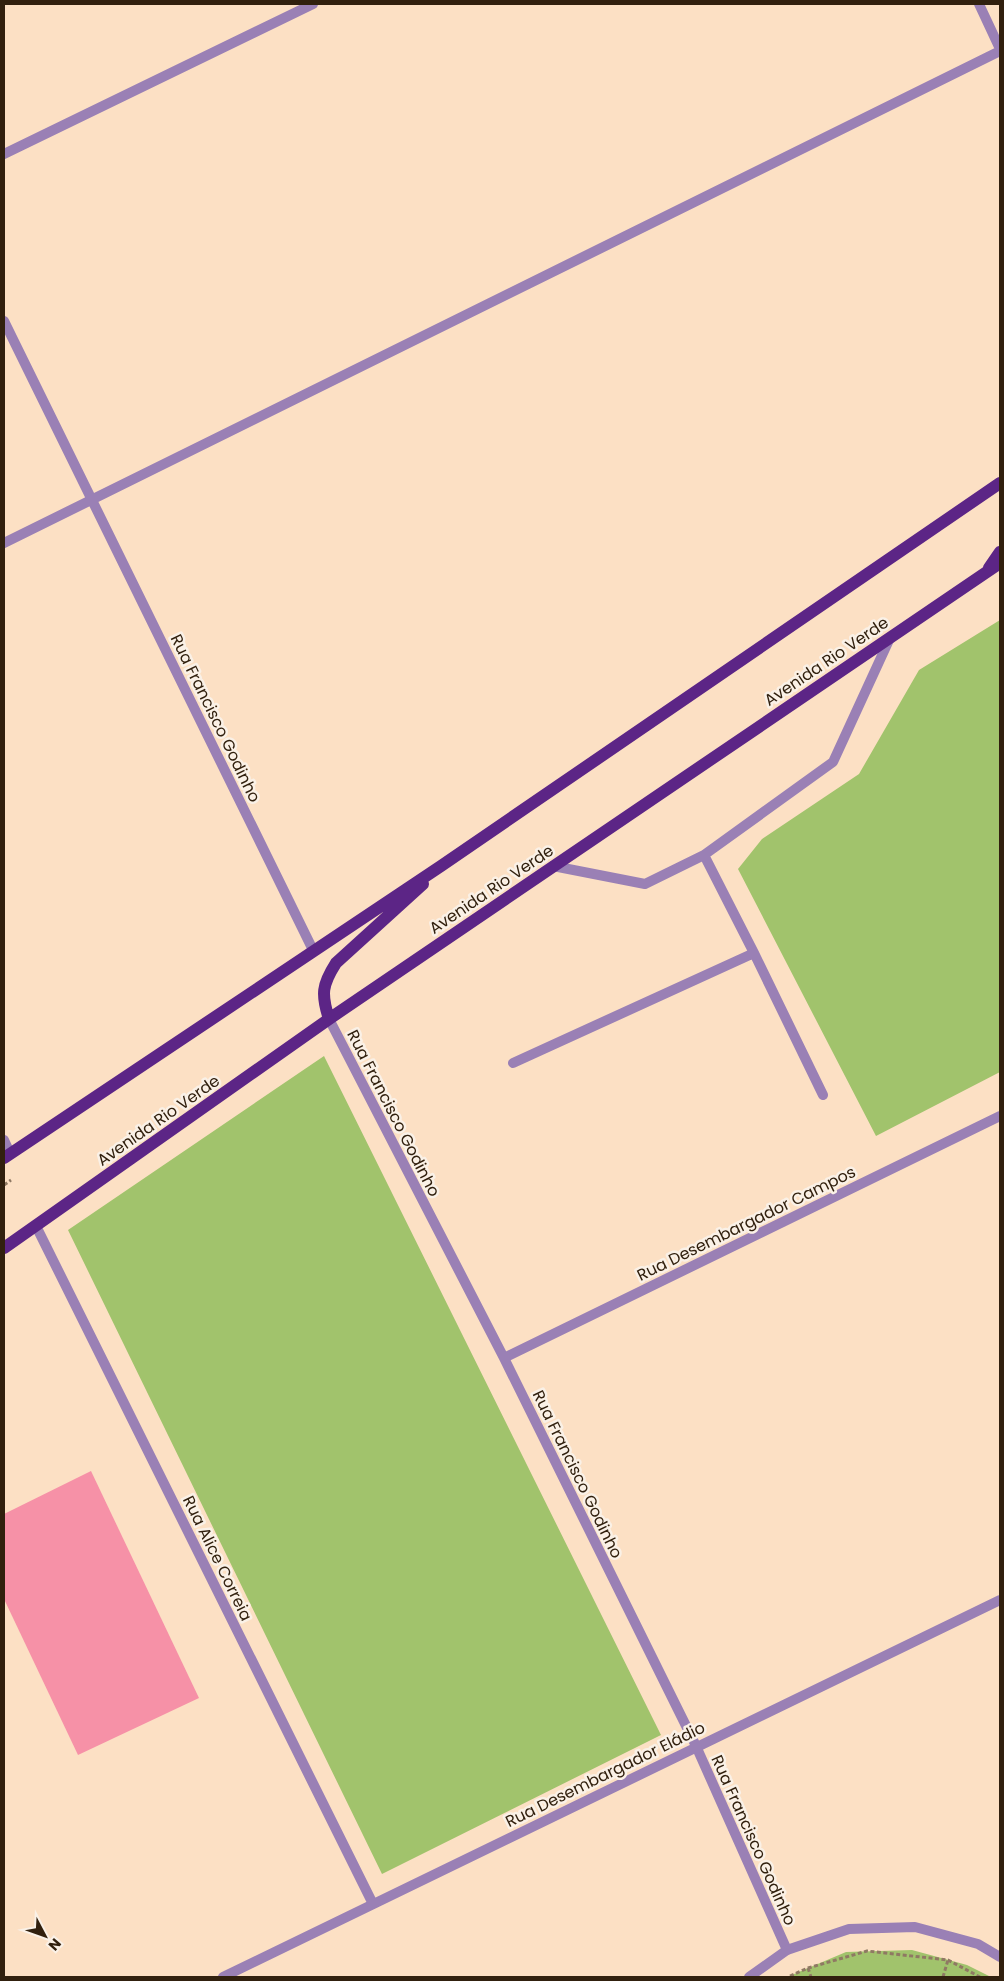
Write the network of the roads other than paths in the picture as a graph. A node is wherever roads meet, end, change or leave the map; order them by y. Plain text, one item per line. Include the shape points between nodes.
1 (312, 4) edge
2 (979, 4) edge
3 (1000, 50) edge
4 (4, 154) edge
5 (4, 321) edge
6 (1000, 483) edge
7 (91, 500) junction
8 (4, 543) edge
9 (1000, 552) edge
10 (1000, 563) edge
11 (986, 572) junction
12 (890, 637) junction
13 (704, 855) junction
14 (441, 866) junction
15 (553, 866) junction
16 (313, 950) junction
17 (754, 953) junction
18 (329, 1019) junction
19 (513, 1063) dead end
20 (823, 1095) dead end
21 (1000, 1116) edge
22 (4, 1140) edge
23 (7, 1155) edge
24 (36, 1226) junction
25 (4, 1248) edge
26 (504, 1358) junction
27 (1000, 1600) edge
28 (696, 1746) junction
29 (373, 1904) junction
30 (787, 1950) junction
31 (1000, 1957) edge
32 (223, 1977) edge
33 (749, 1977) edge

1 - 4 street
2 - 3 street
3 - 7 street
5 - 7 street, Rua Francisco Godinho
6 - 14 main road
7 - 8 street
7 - 16 street, Rua Francisco Godinho
9 - 11 main road
10 - 11 main road, Avenida Rio Verde
11 - 12 main road, Avenida Rio Verde
12 - 13 street via 833,762
12 - 15 main road, Avenida Rio Verde
13 - 15 street via 645,884
13 - 17 street
14 - 16 main road
14 - 18 main road via 336,963 323,989 323,1002
15 - 18 main road, Avenida Rio Verde
16 - 23 main road
17 - 19 street
17 - 20 street
18 - 24 main road, Avenida Rio Verde
18 - 26 street, Rua Francisco Godinho
21 - 26 street, Rua Desembargador Campos
22 - 23 street
24 - 25 main road, Avenida Rio Verde
24 - 29 street, Rua Alice Correia
26 - 28 street, Rua Francisco Godinho
27 - 28 street, Rua Desembargador Eládio
28 - 29 street, Rua Desembargador Eládio
28 - 30 street, Rua Francisco Godinho
29 - 32 street, Rua Desembargador Eládio
30 - 31 street via 849,1929 915,1927 978,1944
30 - 33 street

